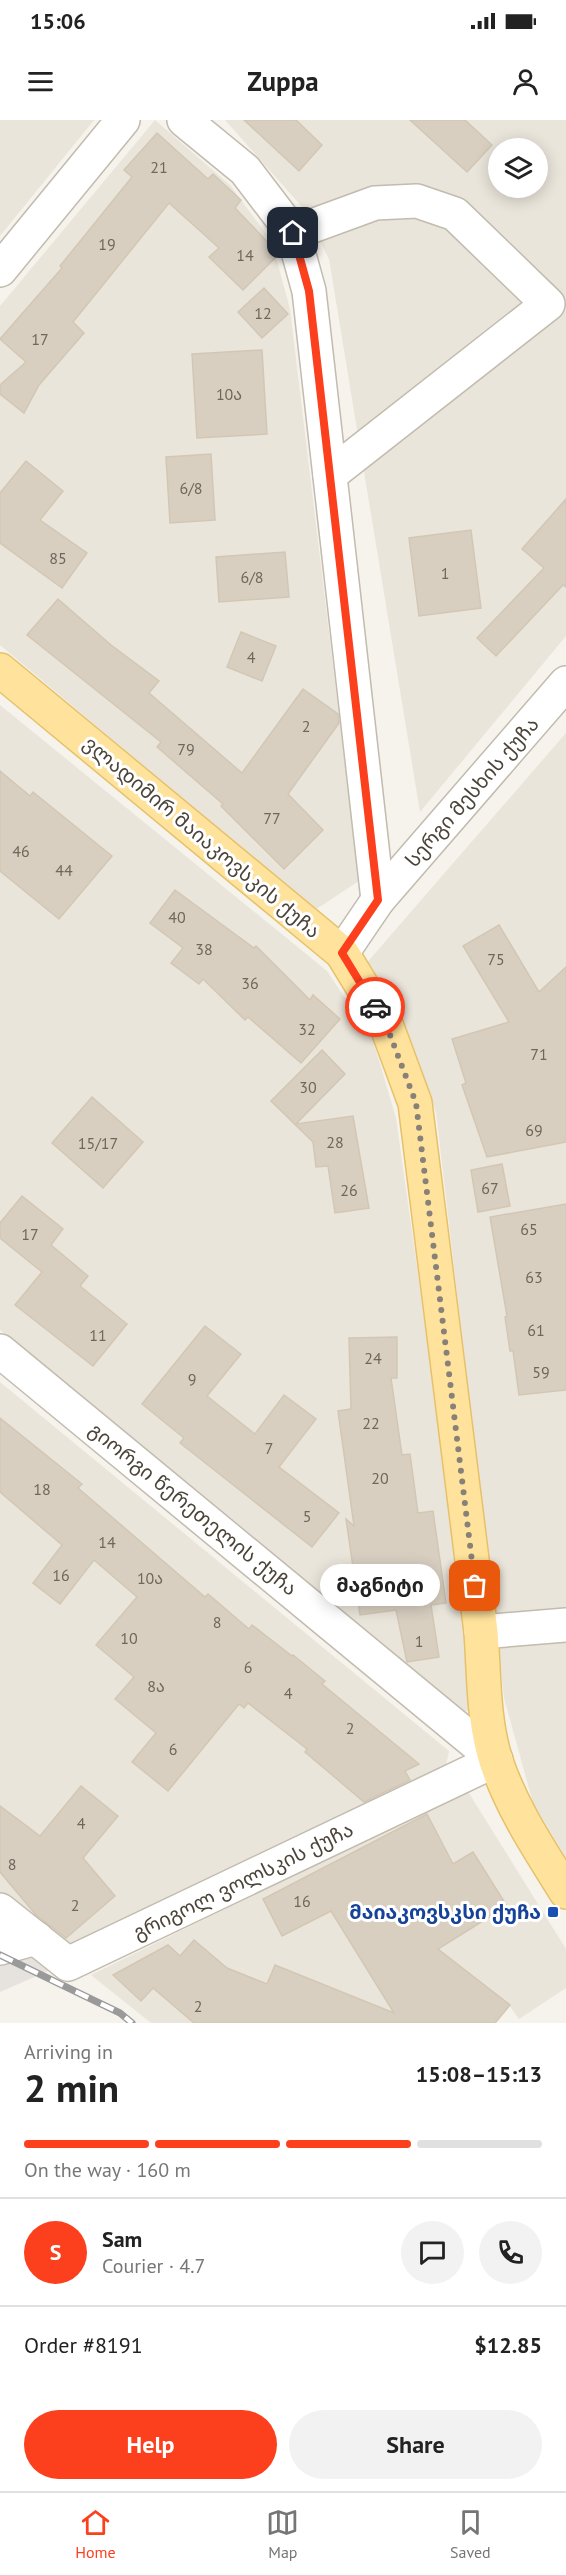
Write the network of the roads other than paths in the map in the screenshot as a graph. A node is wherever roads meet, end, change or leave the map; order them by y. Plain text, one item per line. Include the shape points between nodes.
1 (123, 120) edge
2 (184, 120) edge
3 (293, 233) junction
4 (0, 270) edge
5 (557, 313) edge
6 (330, 475) junction
7 (0, 670) edge
8 (566, 683) edge
9 (378, 900) junction
10 (342, 953) junction
11 (0, 1351) edge
12 (566, 1625) edge
13 (481, 1632) junction
14 (496, 1760) junction
15 (566, 1892) edge
16 (0, 1910) edge
17 (36, 1938) junction
18 (0, 1948) edge

1 - 4 street
2 - 3 street via 245,170
3 - 5 street via 375,203 417,201 455,214
3 - 6 street via 309,291
5 - 6 street
6 - 9 street
7 - 10 main road, ვლადიმირ მაიაკოვსკის ქუჩა
8 - 9 street, სერგი მესხის ქუჩა
9 - 10 street, სერგი მესხის ქუჩა
10 - 13 main road, ვლადიმირ მაიაკოვსკის ქუჩა via 387,1027 416,1103
11 - 14 street, გიორგი წერეთელის ქუჩა
12 - 13 street
13 - 14 main road, ვლადიმირ მაიაკოვსკის ქუჩა via 486,1702
14 - 15 main road, ვლადიმირ მაიაკოვსკის ქუჩა via 516,1810
14 - 17 street, გრიგოლ ვოლსკის ქუჩა via 68,1964
16 - 17 street, გრიგოლ ვოლსკის ქუჩა
17 - 18 street

